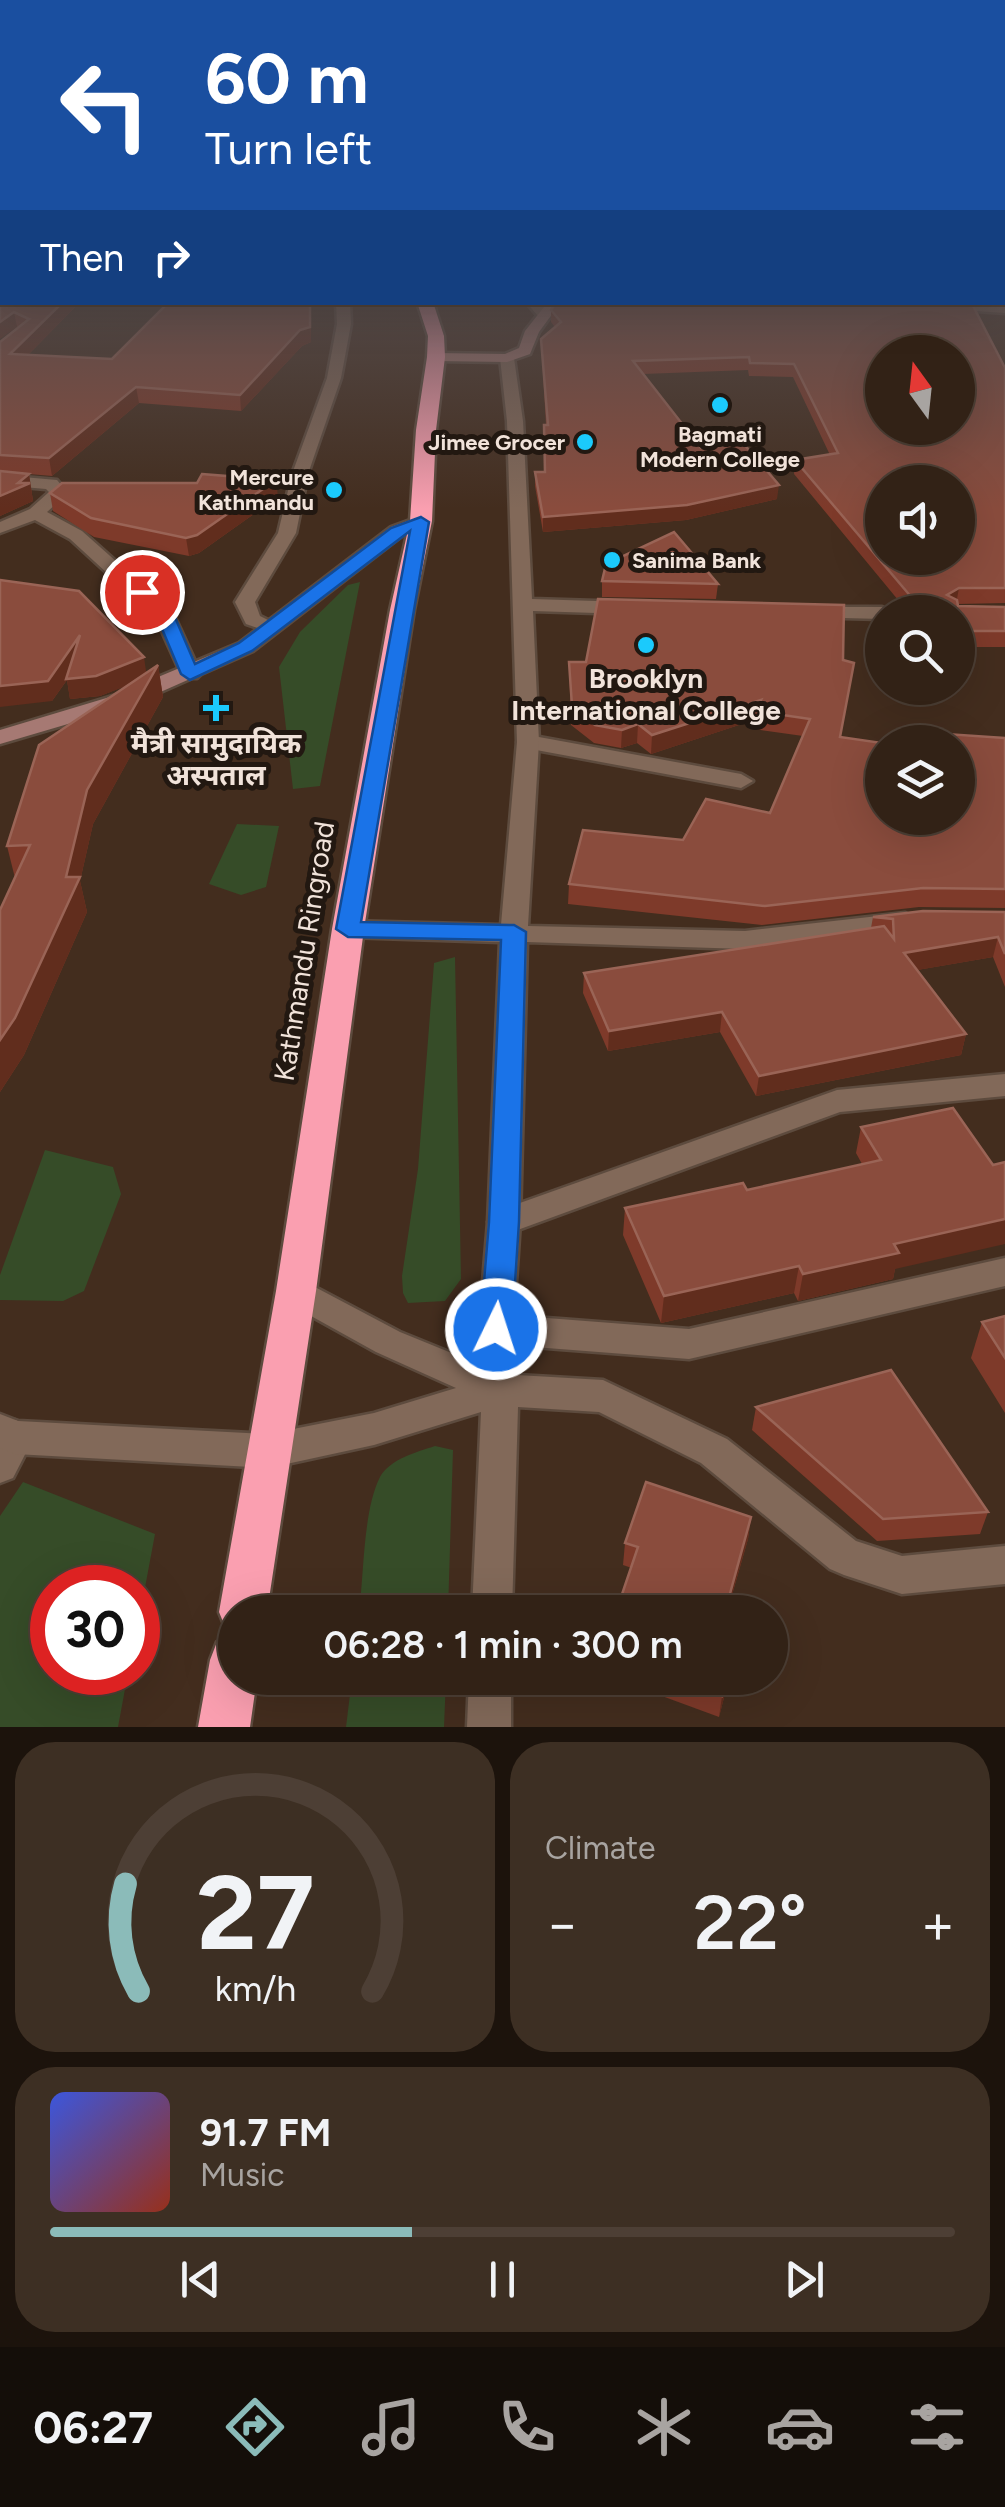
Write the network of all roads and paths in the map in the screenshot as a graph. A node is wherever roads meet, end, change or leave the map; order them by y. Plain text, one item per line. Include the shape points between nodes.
1 (339, 349) edge
2 (436, 349) edge
3 (526, 349) edge
4 (436, 357) junction
5 (507, 358) junction
6 (0, 480) edge
7 (36, 512) junction
8 (421, 522) junction
9 (0, 528) edge
10 (525, 605) junction
11 (643, 608) edge
12 (800, 613) edge
13 (865, 613) edge
14 (272, 627) junction
15 (190, 674) junction
16 (0, 736) edge
17 (528, 742) junction
18 (741, 781) dead end
19 (936, 919) edge
20 (348, 929) junction
21 (514, 932) junction
22 (1005, 1085) edge
23 (504, 1222) junction
24 (1005, 1272) edge
25 (296, 1291) junction
26 (496, 1329) junction
27 (500, 1390) junction
28 (5, 1444) edge
29 (268, 1451) junction
30 (1005, 1565) edge
31 (245, 1595) edge
32 (493, 1595) edge
33 (229, 1695) edge
34 (489, 1695) edge
35 (224, 1727) edge
36 (488, 1727) edge

1 - 14 street via 287,533 244,602 246,614
2 - 4 highway, Kathmandu Ringroad
3 - 5 main road
4 - 5 main road
4 - 8 highway, Kathmandu Ringroad
5 - 10 street
6 - 7 street via 58,488
7 - 9 street
7 - 15 street via 76,535 165,615
8 - 14 main road via 397,531
8 - 20 highway, Kathmandu Ringroad
10 - 11 street
10 - 17 street
12 - 13 street
14 - 15 main road
15 - 16 main road
17 - 18 street
17 - 21 street
19 - 21 street via 745,940
20 - 21 street
20 - 25 highway, Kathmandu Ringroad
21 - 23 street
22 - 23 street via 838,1101
23 - 26 street
24 - 26 street via 689,1344
25 - 27 street via 388,1342
25 - 29 highway, Kathmandu Ringroad
26 - 27 street
27 - 29 street via 374,1429
27 - 30 street via 603,1396 714,1451 844,1556 902,1575
27 - 32 street
28 - 29 street
29 - 31 highway, Kathmandu Ringroad
33 - 35 highway
34 - 36 street

